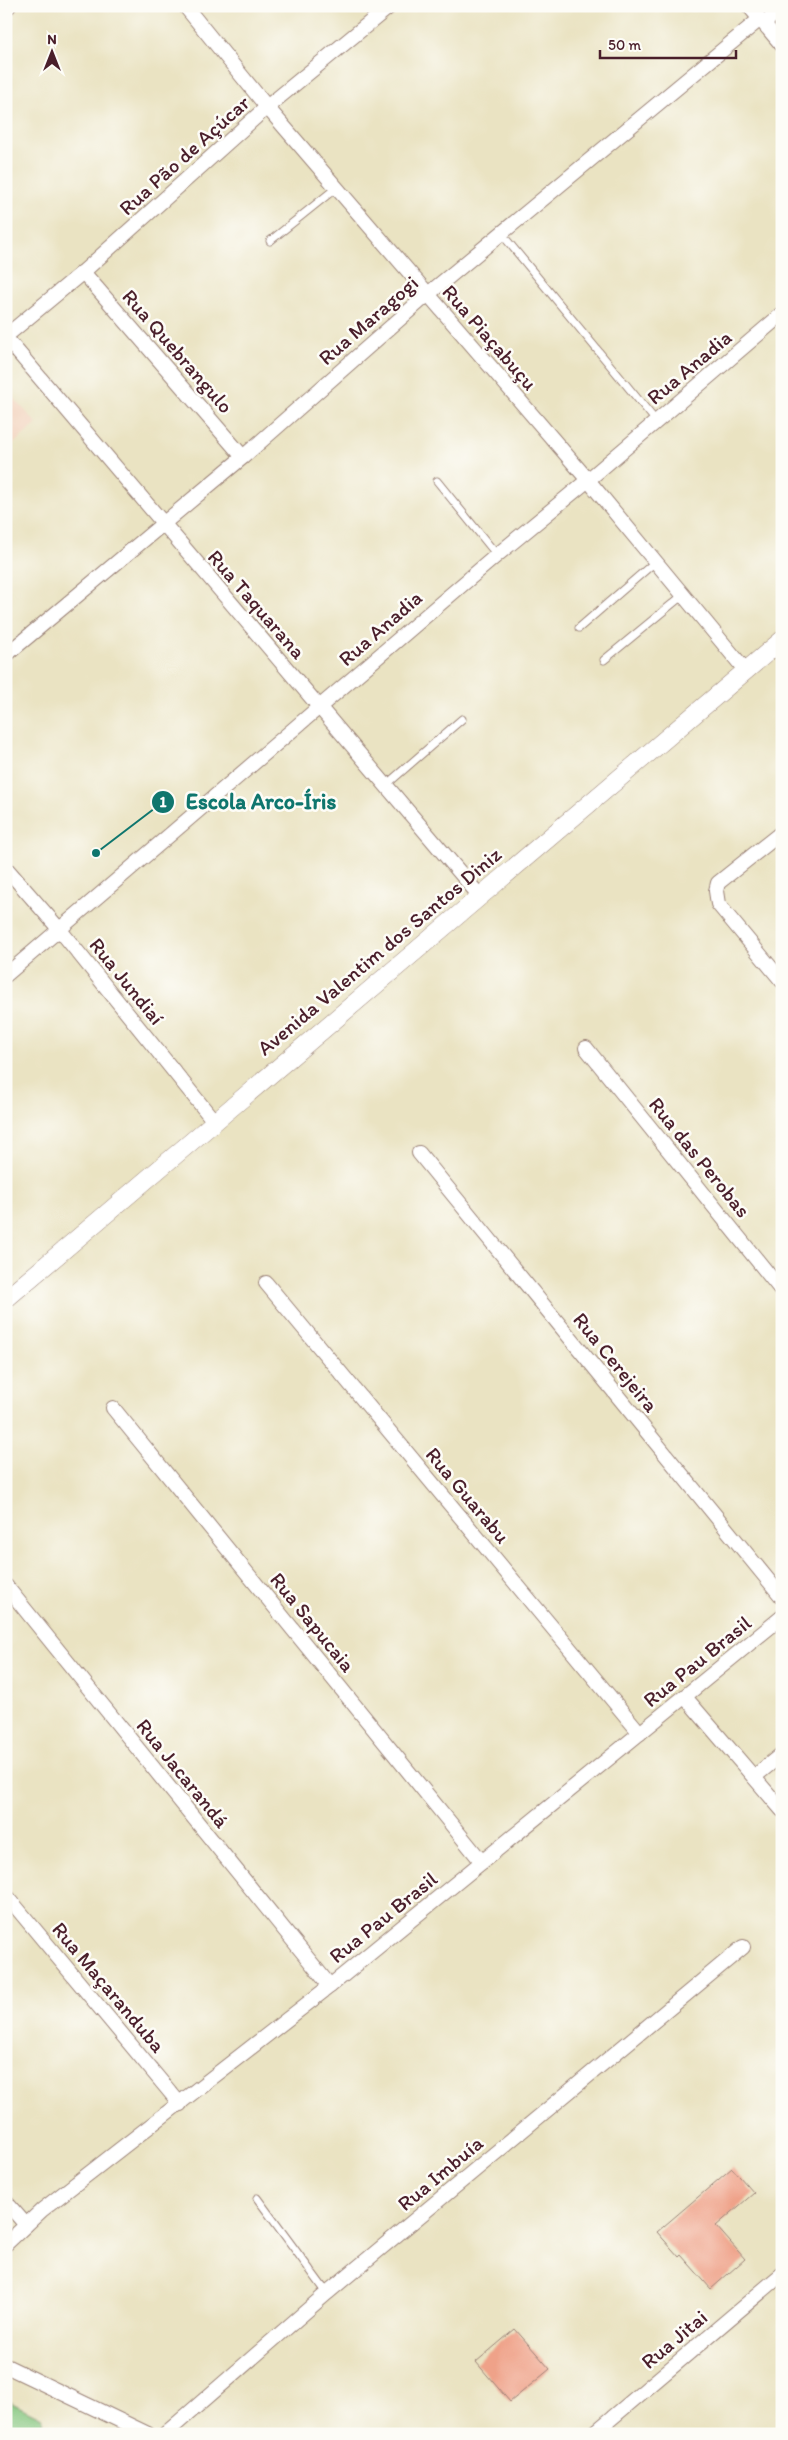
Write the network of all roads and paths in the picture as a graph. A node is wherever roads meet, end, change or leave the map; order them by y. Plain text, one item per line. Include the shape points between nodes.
1 (185, 6) edge
2 (390, 6) edge
3 (749, 6) edge
4 (782, 8) edge
5 (762, 21) junction
6 (782, 45) edge
7 (267, 107) junction
8 (336, 188) junction
9 (501, 233) junction
10 (270, 241) dead end
11 (83, 272) junction
12 (427, 295) junction
13 (782, 314) edge
14 (6, 337) edge
15 (656, 421) junction
16 (243, 456) junction
17 (588, 480) junction
18 (437, 481) dead end
19 (163, 524) junction
20 (497, 555) junction
21 (656, 562) junction
22 (683, 595) junction
23 (579, 628) dead end
24 (782, 640) edge
25 (6, 655) edge
26 (604, 660) dead end
27 (746, 671) junction
28 (319, 706) junction
29 (462, 719) dead end
30 (386, 786) junction
31 (782, 832) edge
32 (6, 868) edge
33 (480, 895) junction
34 (60, 930) junction
35 (6, 975) edge
36 (782, 981) edge
37 (586, 1048) dead end
38 (214, 1121) junction
39 (419, 1153) dead end
40 (266, 1283) dead end
41 (782, 1291) edge
42 (6, 1299) edge
43 (113, 1408) dead end
44 (6, 1586) edge
45 (782, 1597) edge
46 (782, 1617) edge
47 (685, 1697) junction
48 (640, 1733) junction
49 (782, 1754) edge
50 (754, 1778) junction
51 (782, 1810) edge
52 (482, 1862) junction
53 (6, 1895) edge
54 (743, 1947) dead end
55 (330, 1986) junction
56 (180, 2104) junction
57 (257, 2198) dead end
58 (6, 2202) edge
59 (26, 2225) junction
60 (6, 2244) edge
61 (782, 2274) edge
62 (327, 2293) junction
63 (6, 2366) edge
64 (148, 2434) edge
65 (165, 2434) edge
66 (593, 2434) edge

1 - 7 street, Rua Piaçabuçu
2 - 7 street, Rua Pão de Açúcar
3 - 5 street
4 - 5 street, Rua Maragogi
5 - 6 street
5 - 9 street, Rua Maragogi
7 - 8 street, Rua Piaçabuçu
7 - 11 street, Rua Pão de Açúcar
8 - 10 lane
8 - 12 street, Rua Piaçabuçu
9 - 12 street, Rua Maragogi
9 - 15 lane
11 - 14 street, Rua Pão de Açúcar
11 - 16 street, Rua Quebrangulo
12 - 16 street, Rua Maragogi
12 - 17 street, Rua Piaçabuçu
13 - 15 street, Rua Anadia
14 - 19 street, Rua Taquarana
15 - 17 street, Rua Anadia
16 - 19 street, Rua Maragogi
17 - 20 street, Rua Anadia
17 - 21 street, Rua Piaçabuçu
18 - 20 lane
19 - 25 street, Rua Maragogi
19 - 28 street, Rua Taquarana
20 - 28 street, Rua Anadia
21 - 22 street, Rua Piaçabuçu
21 - 23 lane
22 - 26 lane
22 - 27 street, Rua Piaçabuçu
24 - 27 street, Avenida Valentim dos Santos Diniz
27 - 33 street, Avenida Valentim dos Santos Diniz
28 - 30 street, Rua Taquarana
28 - 34 street, Rua Anadia
29 - 30 lane
30 - 33 street, Rua Taquarana
31 - 36 street via 718,883 716,891 718,904
32 - 34 street, Rua Jundiaí
33 - 38 street, Avenida Valentim dos Santos Diniz
34 - 35 street, Rua Anadia
34 - 38 street, Rua Jundiaí
37 - 41 street, Rua das Perobas
38 - 42 street, Avenida Valentim dos Santos Diniz
39 - 45 street, Rua Cerejeira
40 - 48 street, Rua Guarabu
43 - 52 street, Rua Sapucaia
44 - 55 street, Rua Jacarandá
46 - 47 street, Rua Pau Brasil
47 - 48 street, Rua Pau Brasil
47 - 50 street
48 - 52 street, Rua Pau Brasil
49 - 50 street
50 - 51 street
52 - 55 street, Rua Pau Brasil
53 - 56 street, Rua Maçaranduba
54 - 62 street, Rua Imbuía
55 - 56 street, Rua Pau Brasil
56 - 59 street, Rua Pau Brasil
57 - 62 lane
58 - 59 street
59 - 60 street, Rua Pau Brasil
61 - 66 street, Rua Jitai
62 - 65 street, Rua Imbuía
63 - 64 street

